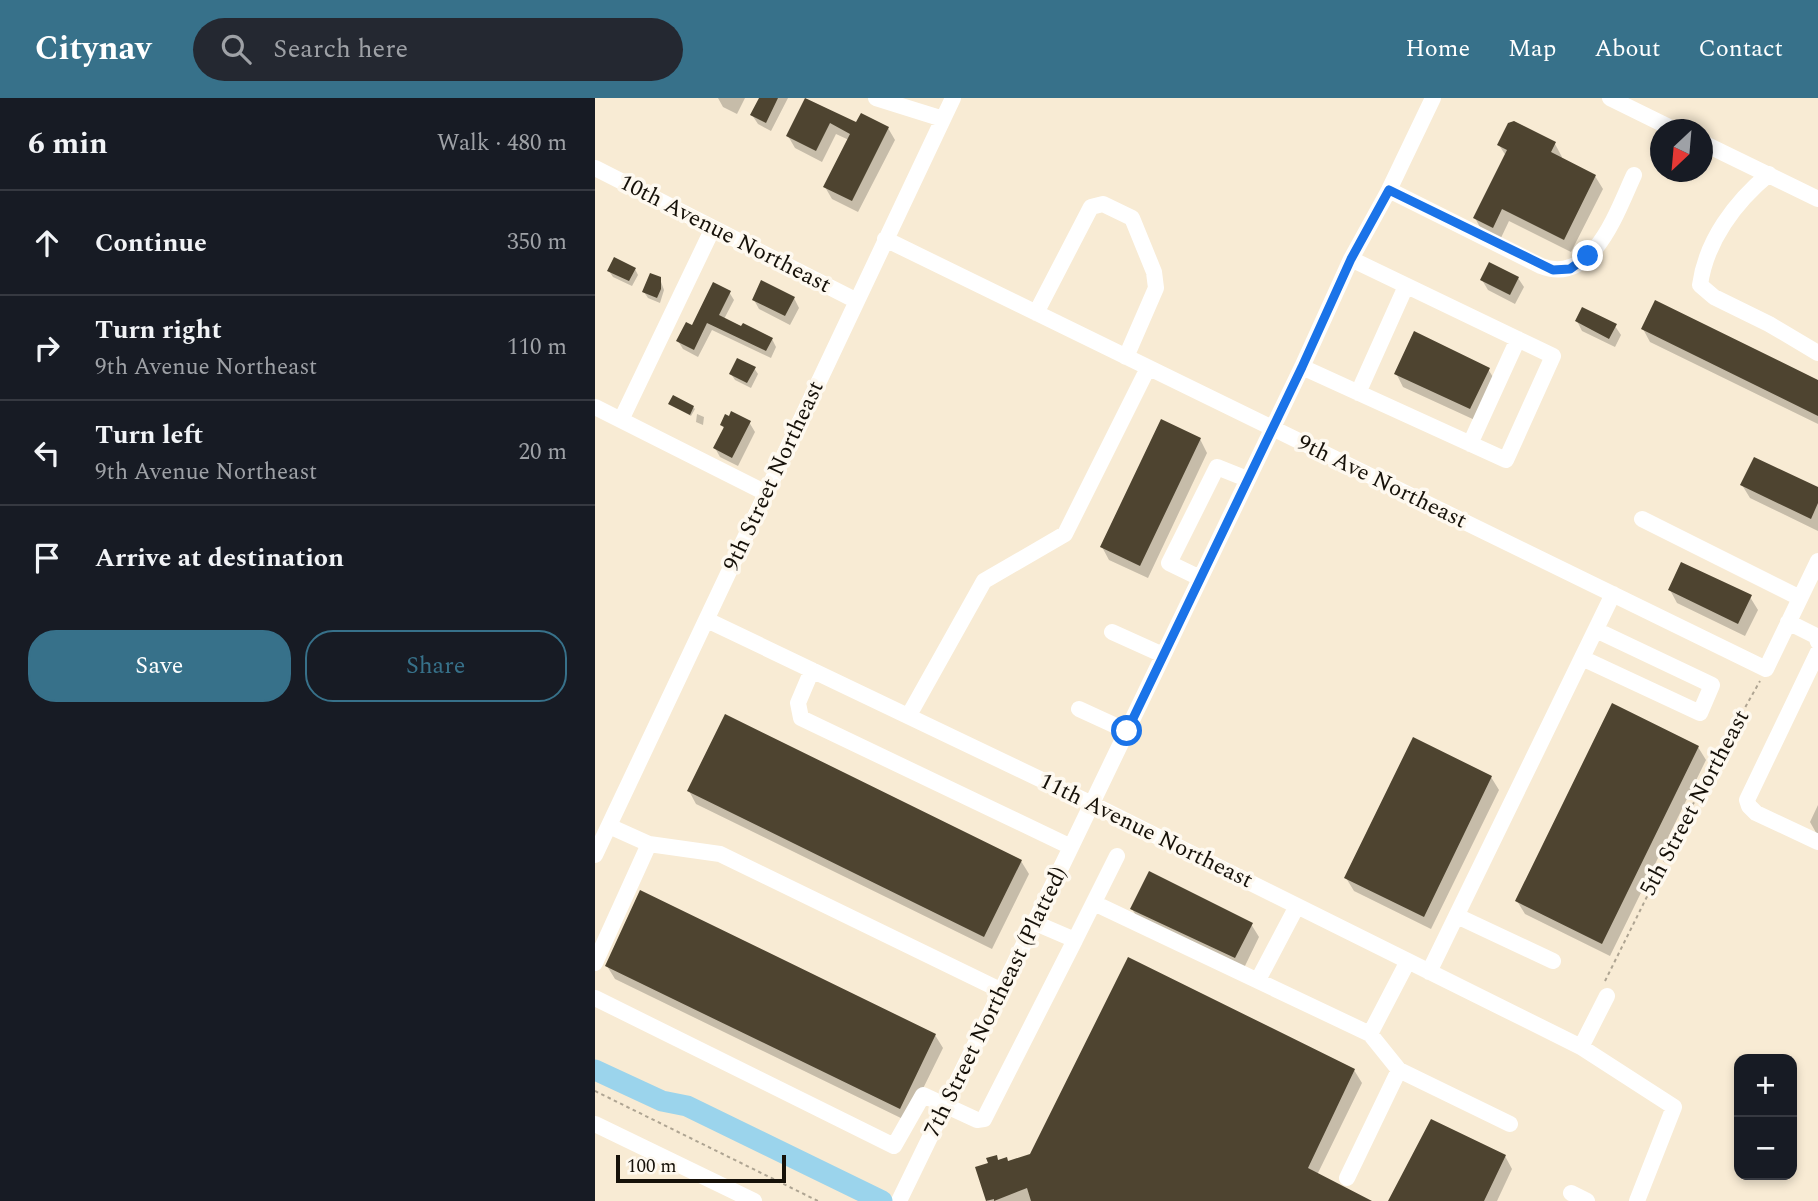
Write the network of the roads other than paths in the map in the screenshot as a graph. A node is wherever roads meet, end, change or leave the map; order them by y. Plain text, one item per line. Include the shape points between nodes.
1 (876, 98) edge
2 (953, 98) edge
3 (1433, 98) edge
4 (1609, 98) edge
5 (943, 119) junction
6 (1652, 119) edge
7 (1713, 148) edge
8 (595, 167) edge
9 (1769, 174) junction
10 (1634, 175) dead end
11 (1389, 190) junction
12 (1818, 199) edge
13 (713, 228) junction
14 (885, 239) junction
15 (1351, 259) junction
16 (1406, 286) junction
17 (856, 300) junction
18 (1036, 313) junction
19 (1518, 339) junction
20 (1818, 353) edge
21 (1126, 357) junction
22 (1302, 367) junction
23 (1148, 368) junction
24 (1358, 393) junction
25 (595, 407) edge
26 (621, 420) junction
27 (1272, 428) junction
28 (1470, 444) junction
29 (1247, 480) junction
30 (766, 493) junction
31 (1642, 519) dead end
32 (1818, 561) edge
33 (1200, 578) junction
34 (1613, 594) junction
35 (1800, 598) junction
36 (707, 620) junction
37 (1788, 622) junction
38 (1596, 630) junction
39 (1112, 632) dead end
40 (1818, 642) edge
41 (1818, 652) edge
42 (1163, 655) junction
43 (1582, 658) junction
44 (812, 670) junction
45 (1079, 709) dead end
46 (909, 715) junction
47 (1127, 731) junction
48 (1092, 804) junction
49 (608, 825) junction
50 (1818, 842) edge
51 (649, 844) junction
52 (1072, 847) junction
53 (595, 855) edge
54 (1117, 856) dead end
55 (1094, 903) junction
56 (1297, 906) junction
57 (1457, 916) junction
58 (1033, 922) junction
59 (1076, 940) junction
60 (1408, 961) junction
61 (1553, 961) dead end
62 (595, 963) edge
63 (1429, 972) junction
64 (1258, 980) junction
65 (1000, 990) junction
66 (1607, 996) road end
67 (595, 998) edge
68 (1370, 1034) junction
69 (1581, 1047) junction
70 (595, 1056) edge
71 (595, 1070) edge
72 (1399, 1070) junction
73 (946, 1104) junction
74 (687, 1106) junction
75 (1510, 1124) dead end
76 (596, 1127) edge
77 (1347, 1178) dead end
78 (1571, 1193) dead end
79 (754, 1201) edge
80 (882, 1201) edge
81 (899, 1201) edge
82 (1587, 1201) edge
83 (1637, 1201) edge

1 - 5 street
2 - 5 street, 9th Street Northeast
3 - 11 street, 7th Street Northeast (Platted)
4 - 6 street
5 - 14 street, 9th Street Northeast
7 - 9 street
8 - 13 street, 10th Avenue Northeast
9 - 12 street
9 - 20 street via 1731,211 1702,268 1700,285
10 - 11 street via 1608,231 1579,263 1563,271 1541,266
11 - 15 street, 7th Street Northeast (Platted)
13 - 17 street, 10th Avenue Northeast
13 - 26 street
14 - 17 street, 9th Street Northeast
14 - 18 street, 9th Ave Northeast
15 - 16 street
15 - 22 street, 7th Street Northeast (Platted)
16 - 19 street
16 - 24 street
17 - 30 street, 9th Street Northeast
18 - 21 street, 9th Ave Northeast
18 - 21 street via 1091,207 1103,204 1132,218 1156,288
19 - 28 street
19 - 28 street via 1553,356 1517,437 1506,460
21 - 23 street, 9th Ave Northeast
22 - 24 street
22 - 27 street, 7th Street Northeast (Platted)
23 - 27 street, 9th Ave Northeast
23 - 46 street via 1065,534 983,581
24 - 28 street
25 - 26 street
26 - 30 street
27 - 29 street, 7th Street Northeast (Platted)
27 - 34 street, 9th Ave Northeast
29 - 33 street, 7th Street Northeast (Platted)
29 - 33 street via 1217,467 1169,563
30 - 36 street, 9th Street Northeast
31 - 35 street
32 - 35 street
33 - 42 street, 7th Street Northeast (Platted)
34 - 37 street, 9th Ave Northeast via 1766,669
34 - 38 street
35 - 37 street
36 - 44 street, 11th Avenue Northeast
36 - 49 street, 9th Street Northeast
37 - 40 street via 1816,636
38 - 43 street
38 - 43 street via 1712,685 1700,713
39 - 42 street
41 - 50 street via 1747,800 1756,813
42 - 47 street, 7th Street Northeast (Platted)
43 - 57 street
44 - 46 street, 11th Avenue Northeast
44 - 52 street via 798,704 801,718
45 - 47 street
46 - 48 street, 11th Avenue Northeast
47 - 48 street, 7th Street Northeast (Platted)
48 - 52 street, 7th Street Northeast (Platted)
48 - 56 street, 11th Avenue Northeast
49 - 51 street
49 - 53 street, 9th Street Northeast
51 - 62 street
51 - 65 street via 720,854
52 - 58 street, 7th Street Northeast (Platted)
54 - 55 street
55 - 59 street
55 - 64 street
56 - 60 street, 11th Avenue Northeast
56 - 64 street
57 - 61 street
57 - 63 street
58 - 59 street
58 - 65 street, 7th Street Northeast (Platted)
59 - 73 street via 984,1119 977,1120
60 - 63 street, 11th Avenue Northeast
60 - 68 street
63 - 69 street, 11th Avenue Northeast
64 - 68 street
65 - 73 street, 7th Street Northeast (Platted)
66 - 69 street
67 - 73 street via 894,1146 923,1095
68 - 72 street
69 - 83 street, 11th Avenue Northeast via 1674,1107
70 - 74 main road via 669,1089
71 - 74 main road via 662,1101
72 - 75 street
72 - 77 street
73 - 81 street, 7th Street Northeast (Platted)
74 - 80 main road
76 - 79 street
78 - 82 street

